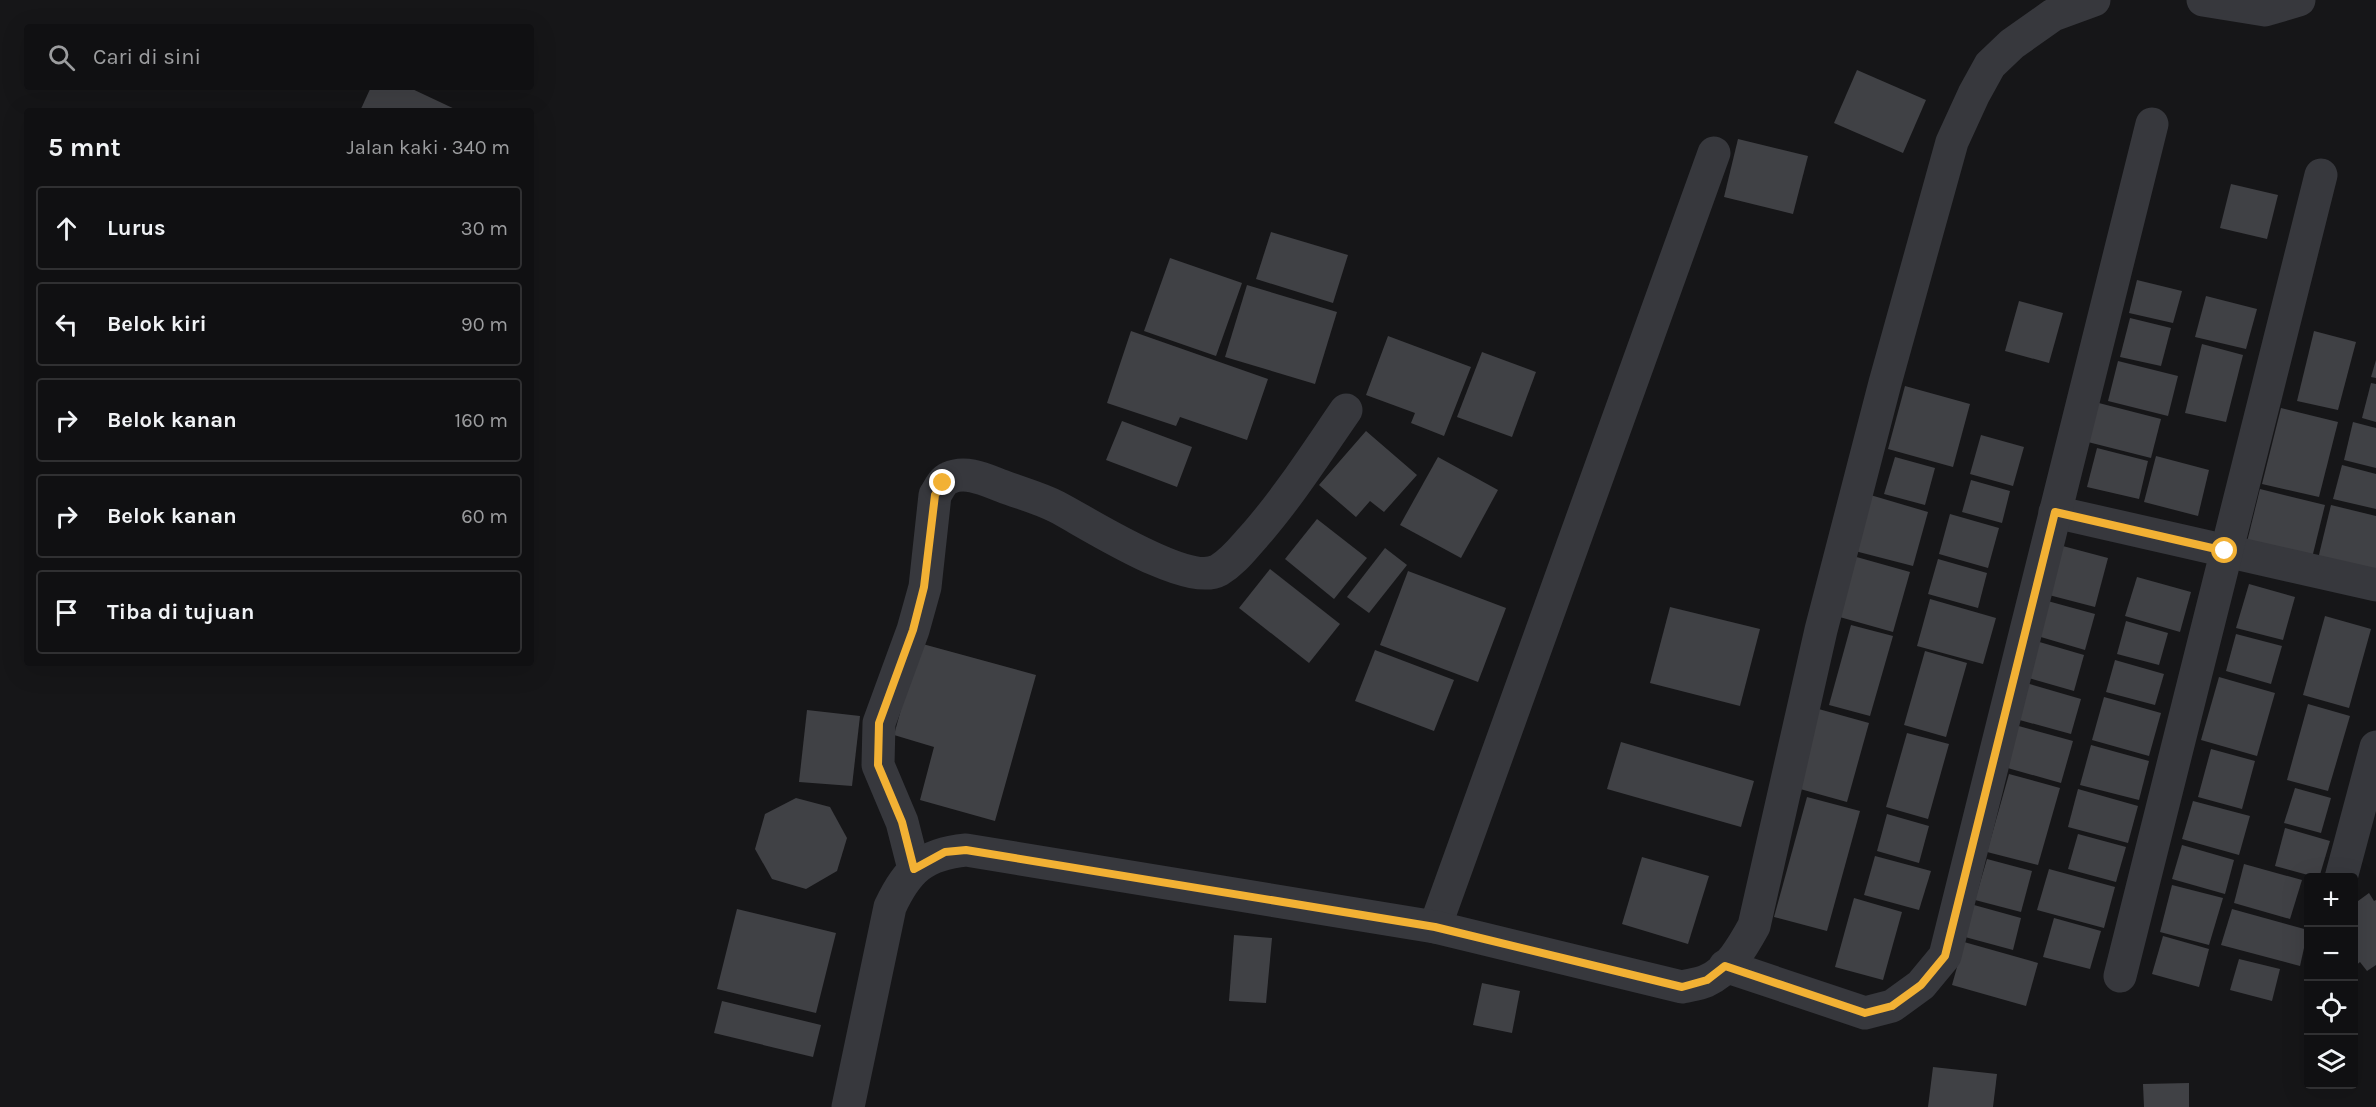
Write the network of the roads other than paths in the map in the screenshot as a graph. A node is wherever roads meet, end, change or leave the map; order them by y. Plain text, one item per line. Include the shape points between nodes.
1 (2094, 0) edge
2 (2203, 0) edge
3 (2299, 0) edge
4 (2152, 124) dead end
5 (1714, 153) dead end
6 (2321, 175) dead end
7 (1346, 410) dead end
8 (2055, 512) junction
9 (2225, 551) junction
10 (2376, 585) edge
11 (2376, 747) edge
12 (914, 869) junction
13 (2342, 873) edge
14 (1435, 927) junction
15 (1725, 966) junction
16 (2120, 976) dead end
17 (848, 1107) edge

1 - 15 street via 2053,15 1990,65 1952,142 1821,630 1754,926 1743,947
2 - 3 street via 2265,10
4 - 8 street
5 - 14 street
6 - 9 street
7 - 12 street via 1278,509 1235,558 1217,571 1192,573 1160,561 1055,506 976,477 958,475 943,483 935,495 924,587 913,630 879,723 878,765 902,822
8 - 9 street
8 - 15 street via 1945,956 1921,985 1892,1006 1865,1013
9 - 10 street
9 - 16 street
11 - 13 street
12 - 14 street via 945,852 966,850
12 - 17 street via 900,885 890,907
14 - 15 street via 1682,987 1707,980

